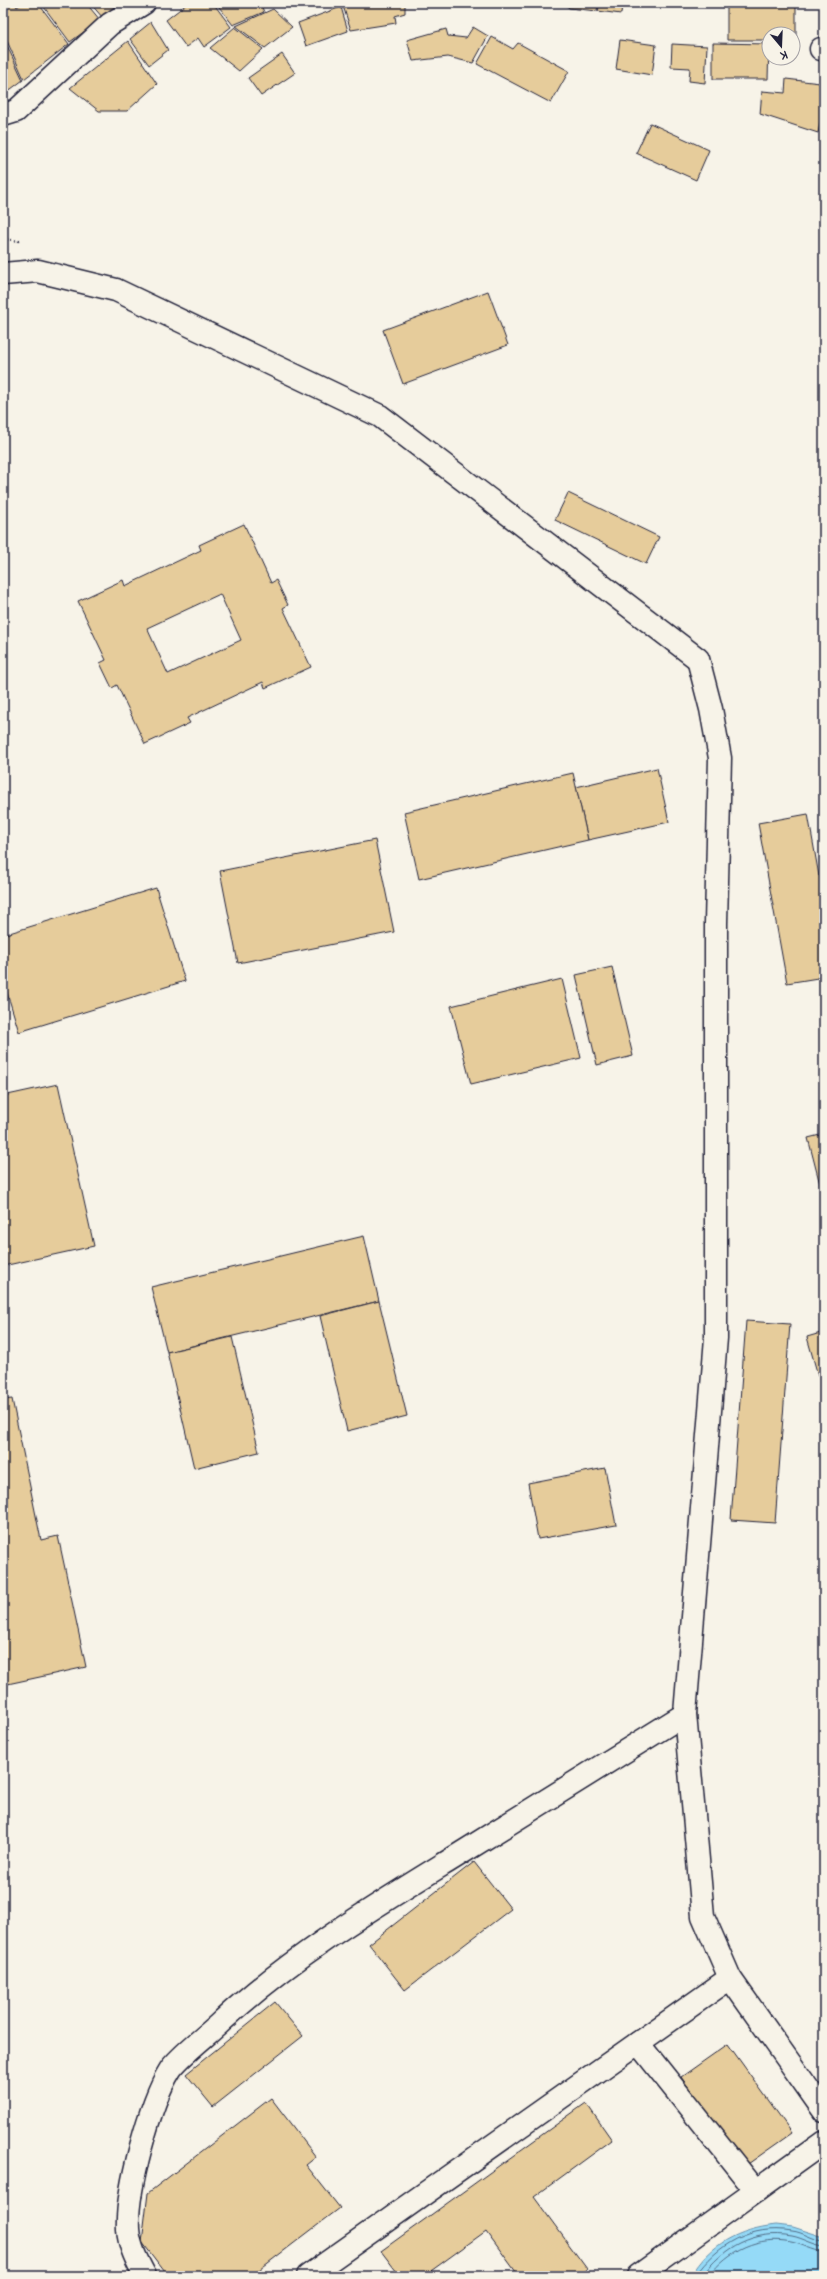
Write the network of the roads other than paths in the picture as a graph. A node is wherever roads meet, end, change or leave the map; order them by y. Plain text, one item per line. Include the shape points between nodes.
1 (144, 3) edge
2 (3, 115) edge
3 (3, 274) edge
4 (685, 1714) junction
5 (730, 1978) junction
6 (638, 2043) junction
7 (824, 2111) edge
8 (824, 2142) edge
9 (756, 2191) junction
10 (319, 2273) edge
11 (145, 2276) edge
12 (638, 2276) edge

1 - 2 street via 110,24 16,111
3 - 4 street via 38,271 116,290 380,416 698,660 720,758 716,924 716,1338
4 - 5 street via 703,1916
4 - 11 street via 352,1920 256,1990 170,2069 153,2108 141,2148 128,2211 131,2248
5 - 6 street
5 - 7 street
6 - 9 street
6 - 10 street
8 - 9 street
9 - 12 street

